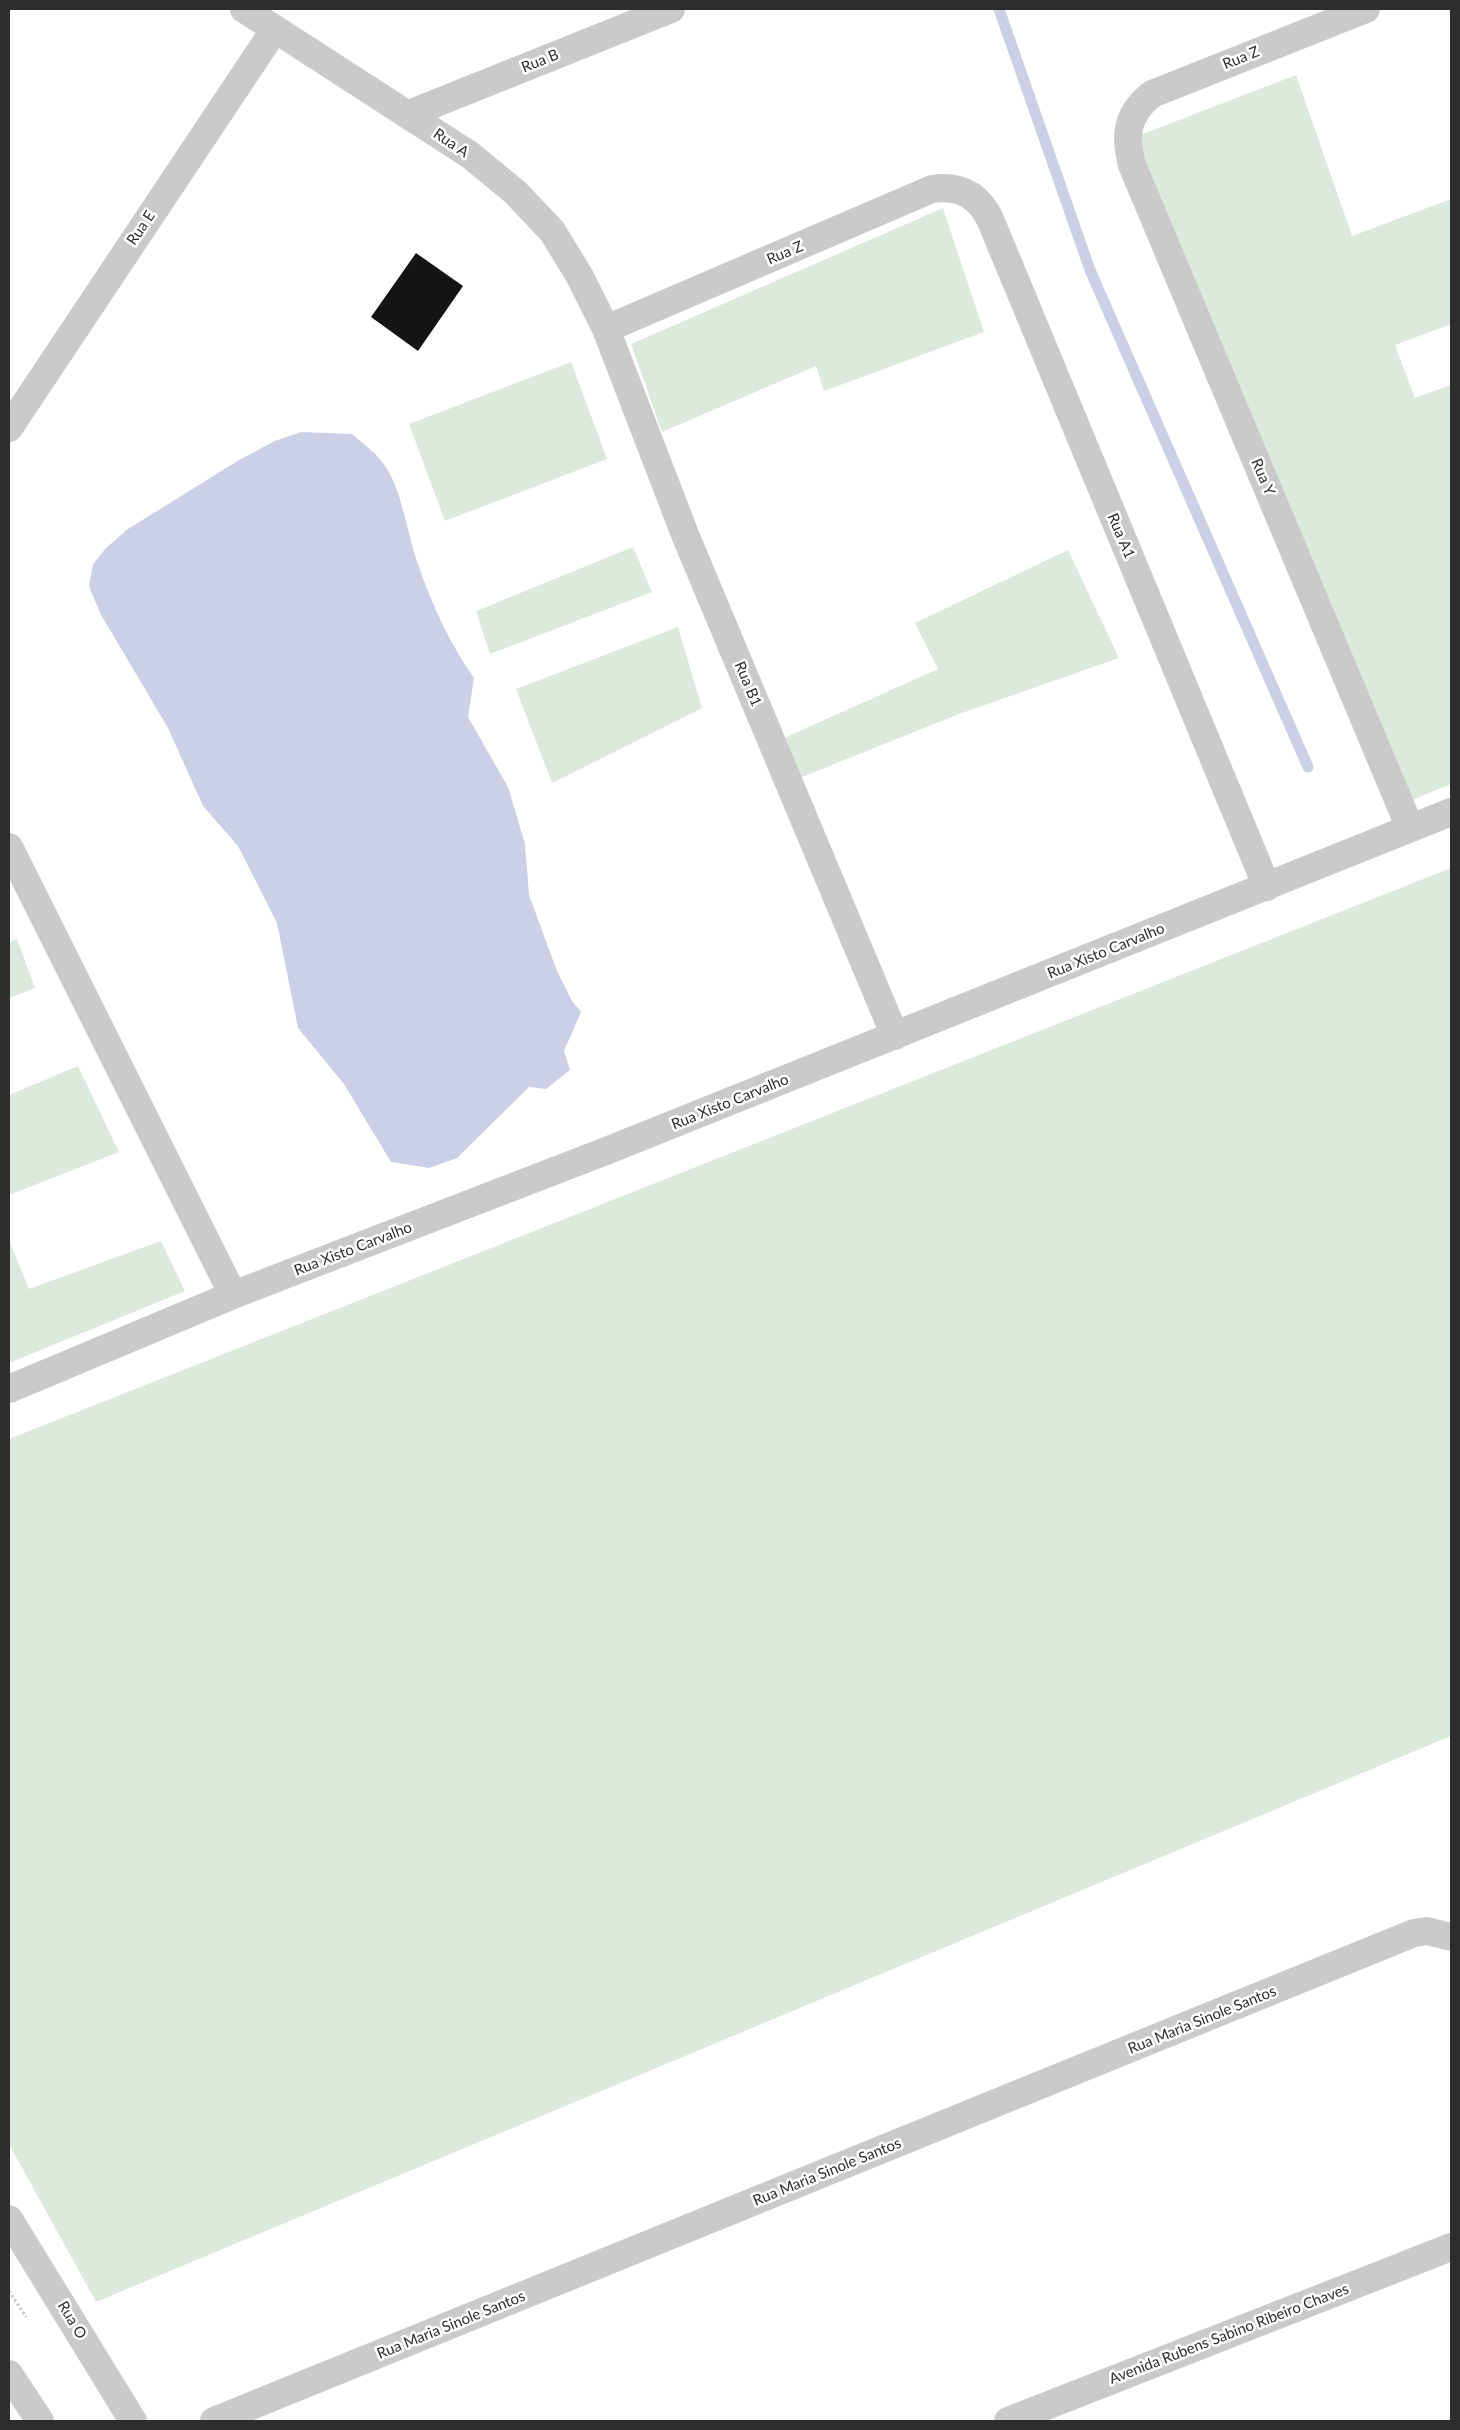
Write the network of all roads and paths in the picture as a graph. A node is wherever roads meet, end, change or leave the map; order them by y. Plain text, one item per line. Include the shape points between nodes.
1 (244, 9) edge
2 (671, 9) edge
3 (1366, 9) edge
4 (275, 29) junction
5 (409, 114) junction
6 (1130, 124) joint
7 (966, 192) joint
8 (606, 329) junction
9 (9, 428) edge
10 (1451, 812) edge
11 (1410, 828) junction
12 (9, 847) edge
13 (1267, 887) junction
14 (895, 1036) junction
15 (233, 1295) junction
16 (9, 1389) edge
17 (1446, 1935) edge
18 (9, 2219) edge
19 (1451, 2247) edge
20 (9, 2374) edge
21 (40, 2421) edge
22 (134, 2421) edge
23 (214, 2421) edge
24 (1008, 2421) edge

1 - 4 street, Rua A
2 - 5 street, Rua B
3 - 6 street, Rua Z via 1152,94 1142,102
4 - 5 street, Rua A
4 - 9 street, Rua E
5 - 8 street, Rua A via 515,192 552,231
6 - 11 street, Rua Y via 1127,136 1132,164
7 - 8 street, Rua Z via 954,188 932,189
7 - 13 street, Rua A1 via 977,200 990,219
8 - 14 street, Rua B1 via 686,536
10 - 11 street, Rua Xisto Carvalho
11 - 13 street, Rua Xisto Carvalho
12 - 15 street
13 - 14 street, Rua Xisto Carvalho
14 - 15 street, Rua Xisto Carvalho
15 - 16 street, Rua Xisto Carvalho
17 - 23 street, Rua Maria Sinole Santos via 1427,1931 1414,1933
18 - 22 street, Rua O
19 - 24 street, Avenida Rubens Sabino Ribeiro Chaves
20 - 21 street

